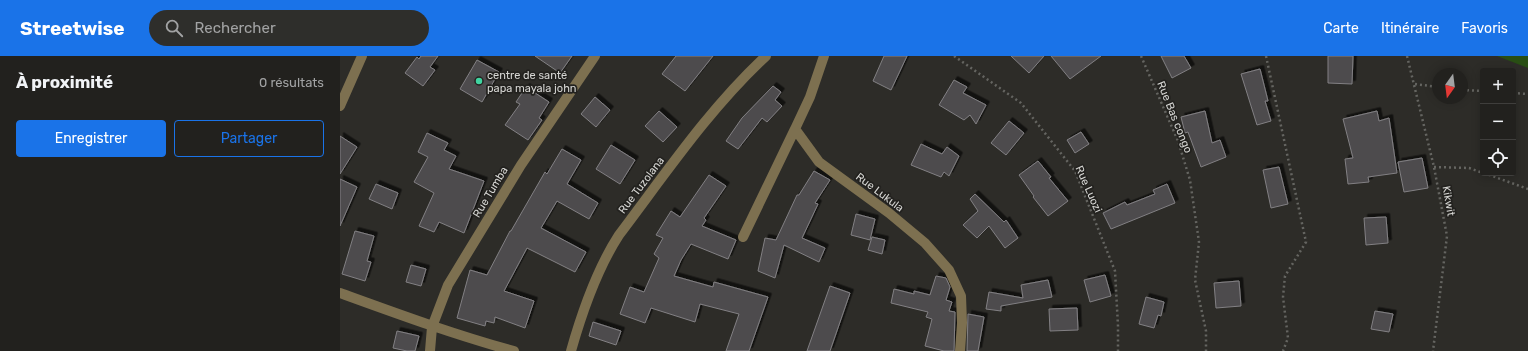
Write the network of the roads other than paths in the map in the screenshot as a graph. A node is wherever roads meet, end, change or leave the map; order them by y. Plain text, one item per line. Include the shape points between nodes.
1 (362, 56) edge
2 (594, 56) edge
3 (766, 56) edge
4 (824, 56) edge
5 (340, 106) edge
6 (795, 129) junction
7 (744, 237) dead end
8 (340, 293) edge
9 (432, 327) junction
10 (430, 351) edge
11 (514, 351) edge
12 (571, 351) edge
13 (960, 351) edge

1 - 5 street
2 - 9 street, Rue Tumba via 521,165 448,285
3 - 12 street, Rue Tuzolana via 710,114 608,251
4 - 6 street via 810,97
6 - 7 street
6 - 13 street, Rue Lukula via 820,162 925,243 949,270 961,296
8 - 9 street
9 - 10 street, Rue Tumba
9 - 11 street

